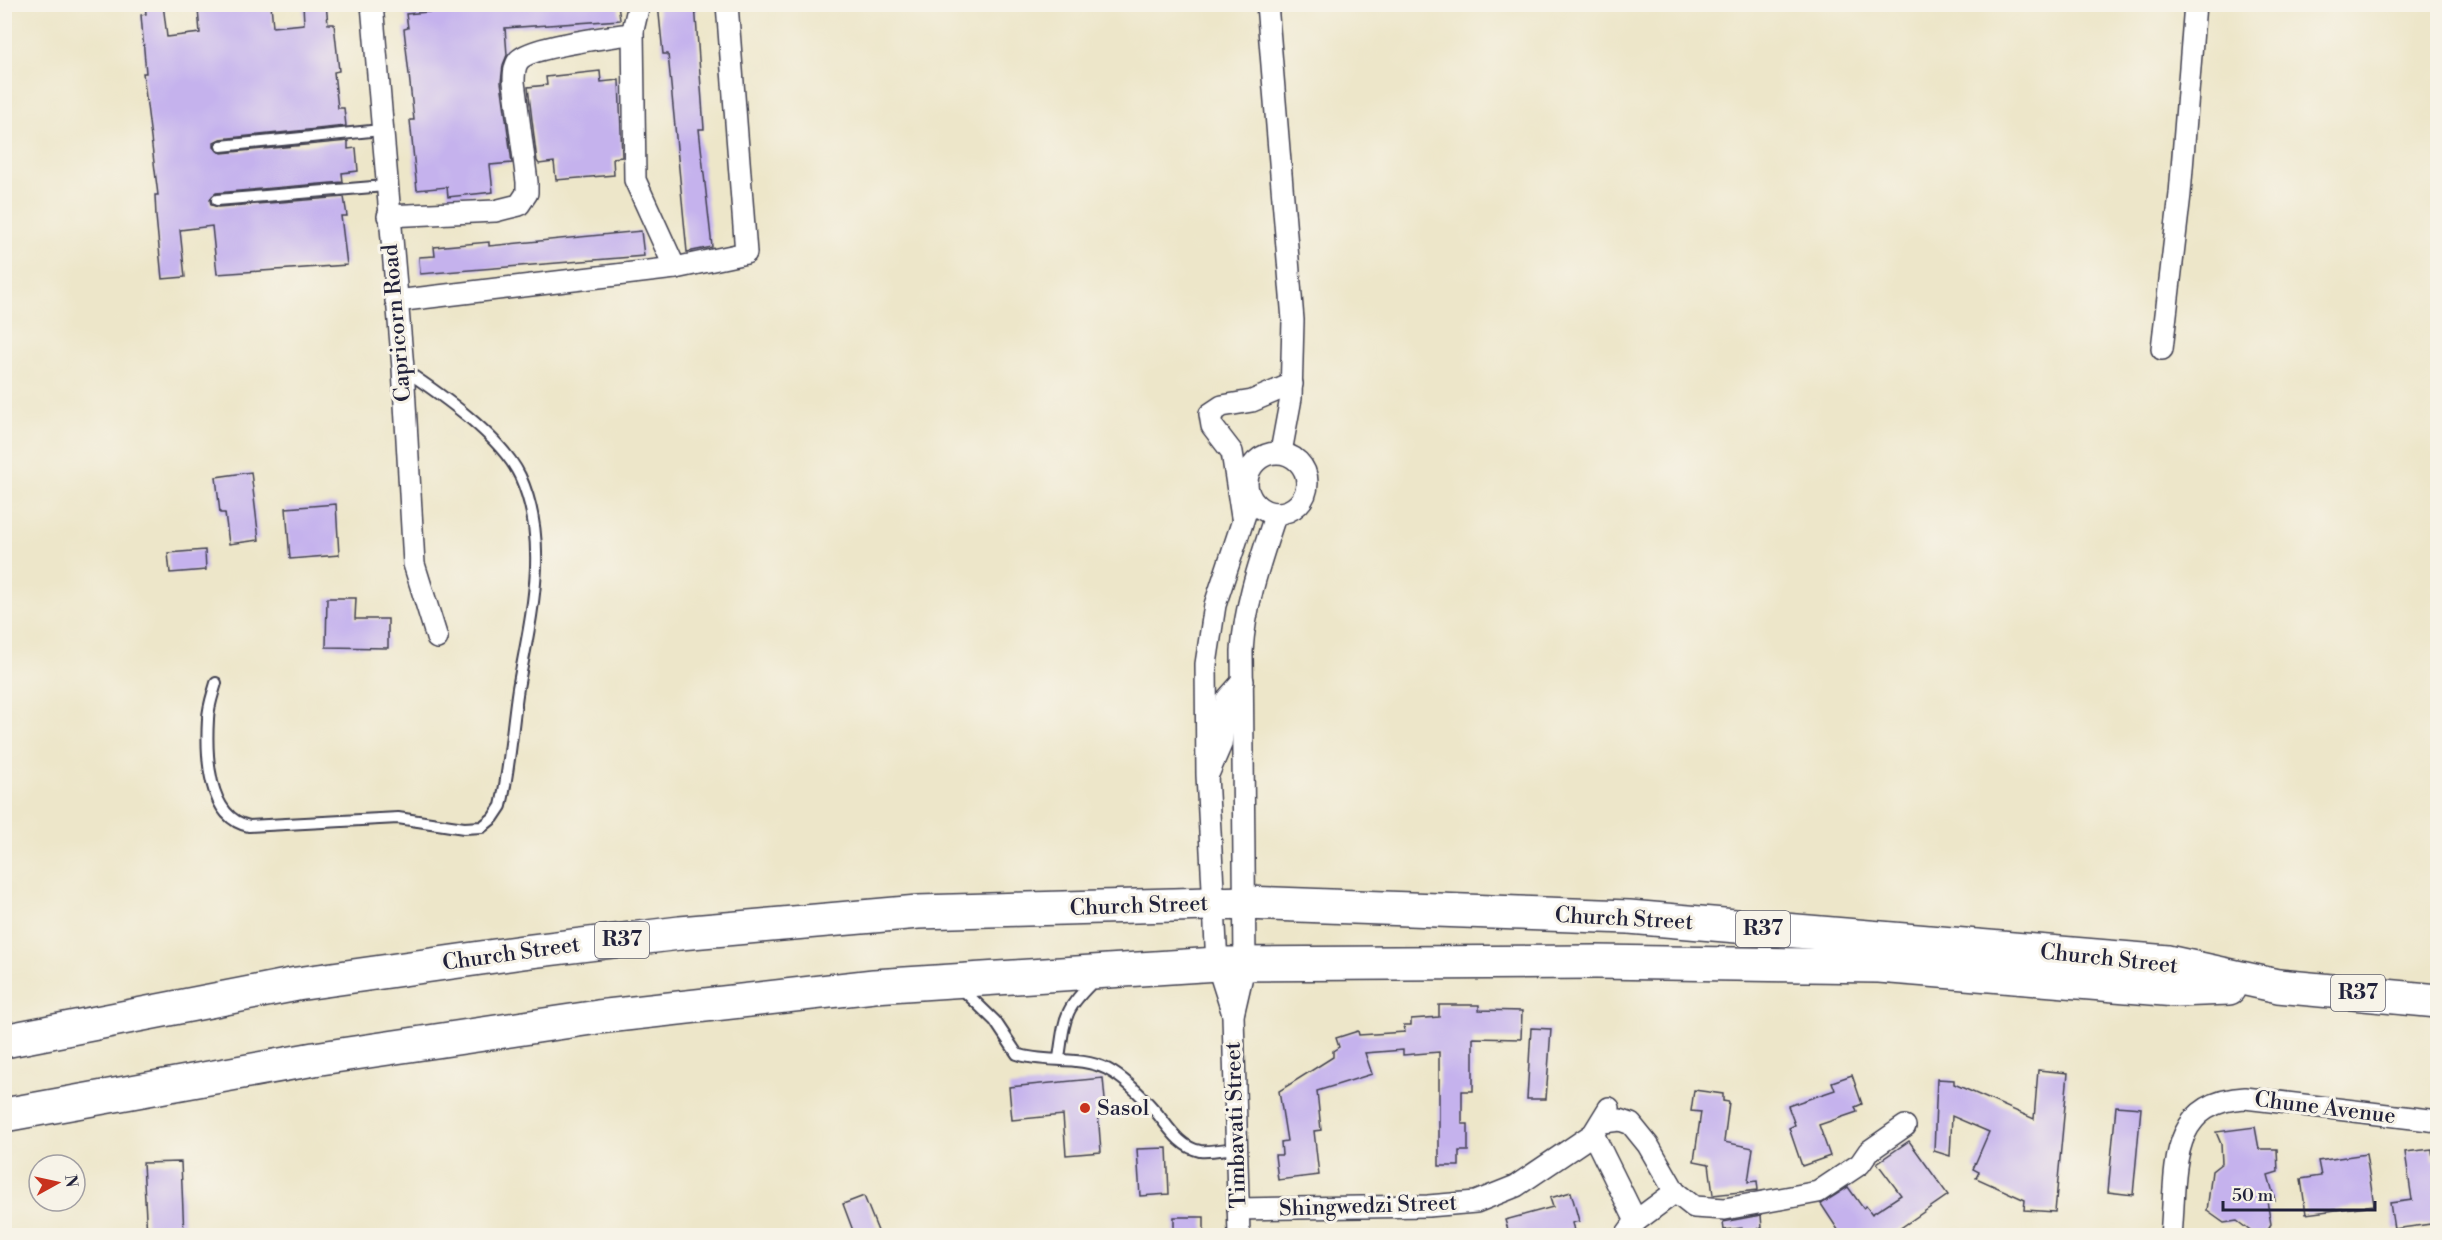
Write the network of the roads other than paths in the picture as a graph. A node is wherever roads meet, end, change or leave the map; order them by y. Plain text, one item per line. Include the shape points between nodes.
1 (372, 4) edge
2 (639, 4) edge
3 (727, 4) edge
4 (1268, 4) edge
5 (2195, 4) edge
6 (633, 30) junction
7 (381, 130) junction
8 (221, 146) dead end
9 (385, 186) junction
10 (217, 200) dead end
11 (388, 216) junction
12 (675, 268) junction
13 (396, 301) junction
14 (2162, 349) dead end
15 (403, 368) junction
16 (1292, 384) junction
17 (1281, 452) junction
18 (1246, 508) junction
19 (1276, 513) junction
20 (437, 638) dead end
21 (1243, 681) junction
22 (216, 683) dead end
23 (1207, 775) junction
24 (1230, 903) junction
25 (1231, 964) junction
26 (1103, 973) junction
27 (953, 981) junction
28 (2278, 986) junction
29 (2438, 1001) edge
30 (4, 1041) edge
31 (1059, 1058) junction
32 (4, 1115) edge
33 (1601, 1121) junction
34 (2438, 1121) edge
35 (1905, 1126) dead end
36 (1236, 1148) junction
37 (1675, 1192) junction
38 (1238, 1209) junction
39 (1631, 1228) edge
40 (1239, 1236) edge
41 (2171, 1236) edge

1 - 7 street, Capricorn Road
2 - 6 street
3 - 12 street via 746,253
4 - 16 street via 1293,320
5 - 14 street via 2180,194
6 - 11 street via 535,51 519,60 514,82 527,182 527,194 519,205 495,211
6 - 12 street via 635,180
7 - 8 lane
7 - 9 street, Capricorn Road
9 - 10 lane
9 - 11 street, Capricorn Road
11 - 13 street, Capricorn Road
12 - 13 street
13 - 15 street, Capricorn Road
15 - 20 street, Capricorn Road via 414,564
15 - 22 lane via 439,393 506,455 520,476 531,514 536,573 533,612 501,806 482,826 464,828 398,818 239,824 229,818 219,803 212,777 208,716
16 - 17 street
16 - 18 street via 1252,401 1222,406 1210,414 1212,426 1232,452
17 - 18 street via 1254,461 1246,479
17 - 19 street via 1291,456 1305,471 1306,491 1295,507
18 - 19 street
18 - 23 street via 1209,636
19 - 21 street via 1244,621
21 - 23 street via 1227,699 1221,744
21 - 24 street
23 - 24 street
24 - 25 street, Timbavati Street
24 - 25 street, Timbavati Street
24 - 28 main road, Church Street / R37 via 1629,917 2168,962
24 - 30 main road, Church Street / R37 via 918,912 668,934 297,984
25 - 26 main road, Church Street / R37
25 - 28 main road, Church Street / R37 via 1596,962 1879,966 2176,990
25 - 36 street, Timbavati Street
26 - 27 main road, Church Street / R37
26 - 31 lane via 1068,1010
27 - 31 lane via 995,1021 1017,1054
27 - 32 main road, Church Street / R37 via 598,1017 314,1059
28 - 29 main road, Church Street / R37
31 - 36 lane via 1109,1070 1192,1148
33 - 37 street via 1630,1124
33 - 38 street, Shingwedzi Street via 1516,1186 1476,1202
33 - 39 street
34 - 41 street, Chune Avenue via 2245,1098 2214,1104 2193,1119 2180,1140
35 - 37 street via 1869,1151 1860,1164 1808,1195 1725,1209 1694,1207
36 - 38 street, Timbavati Street
37 - 39 street
38 - 40 street, Timbavati Street

